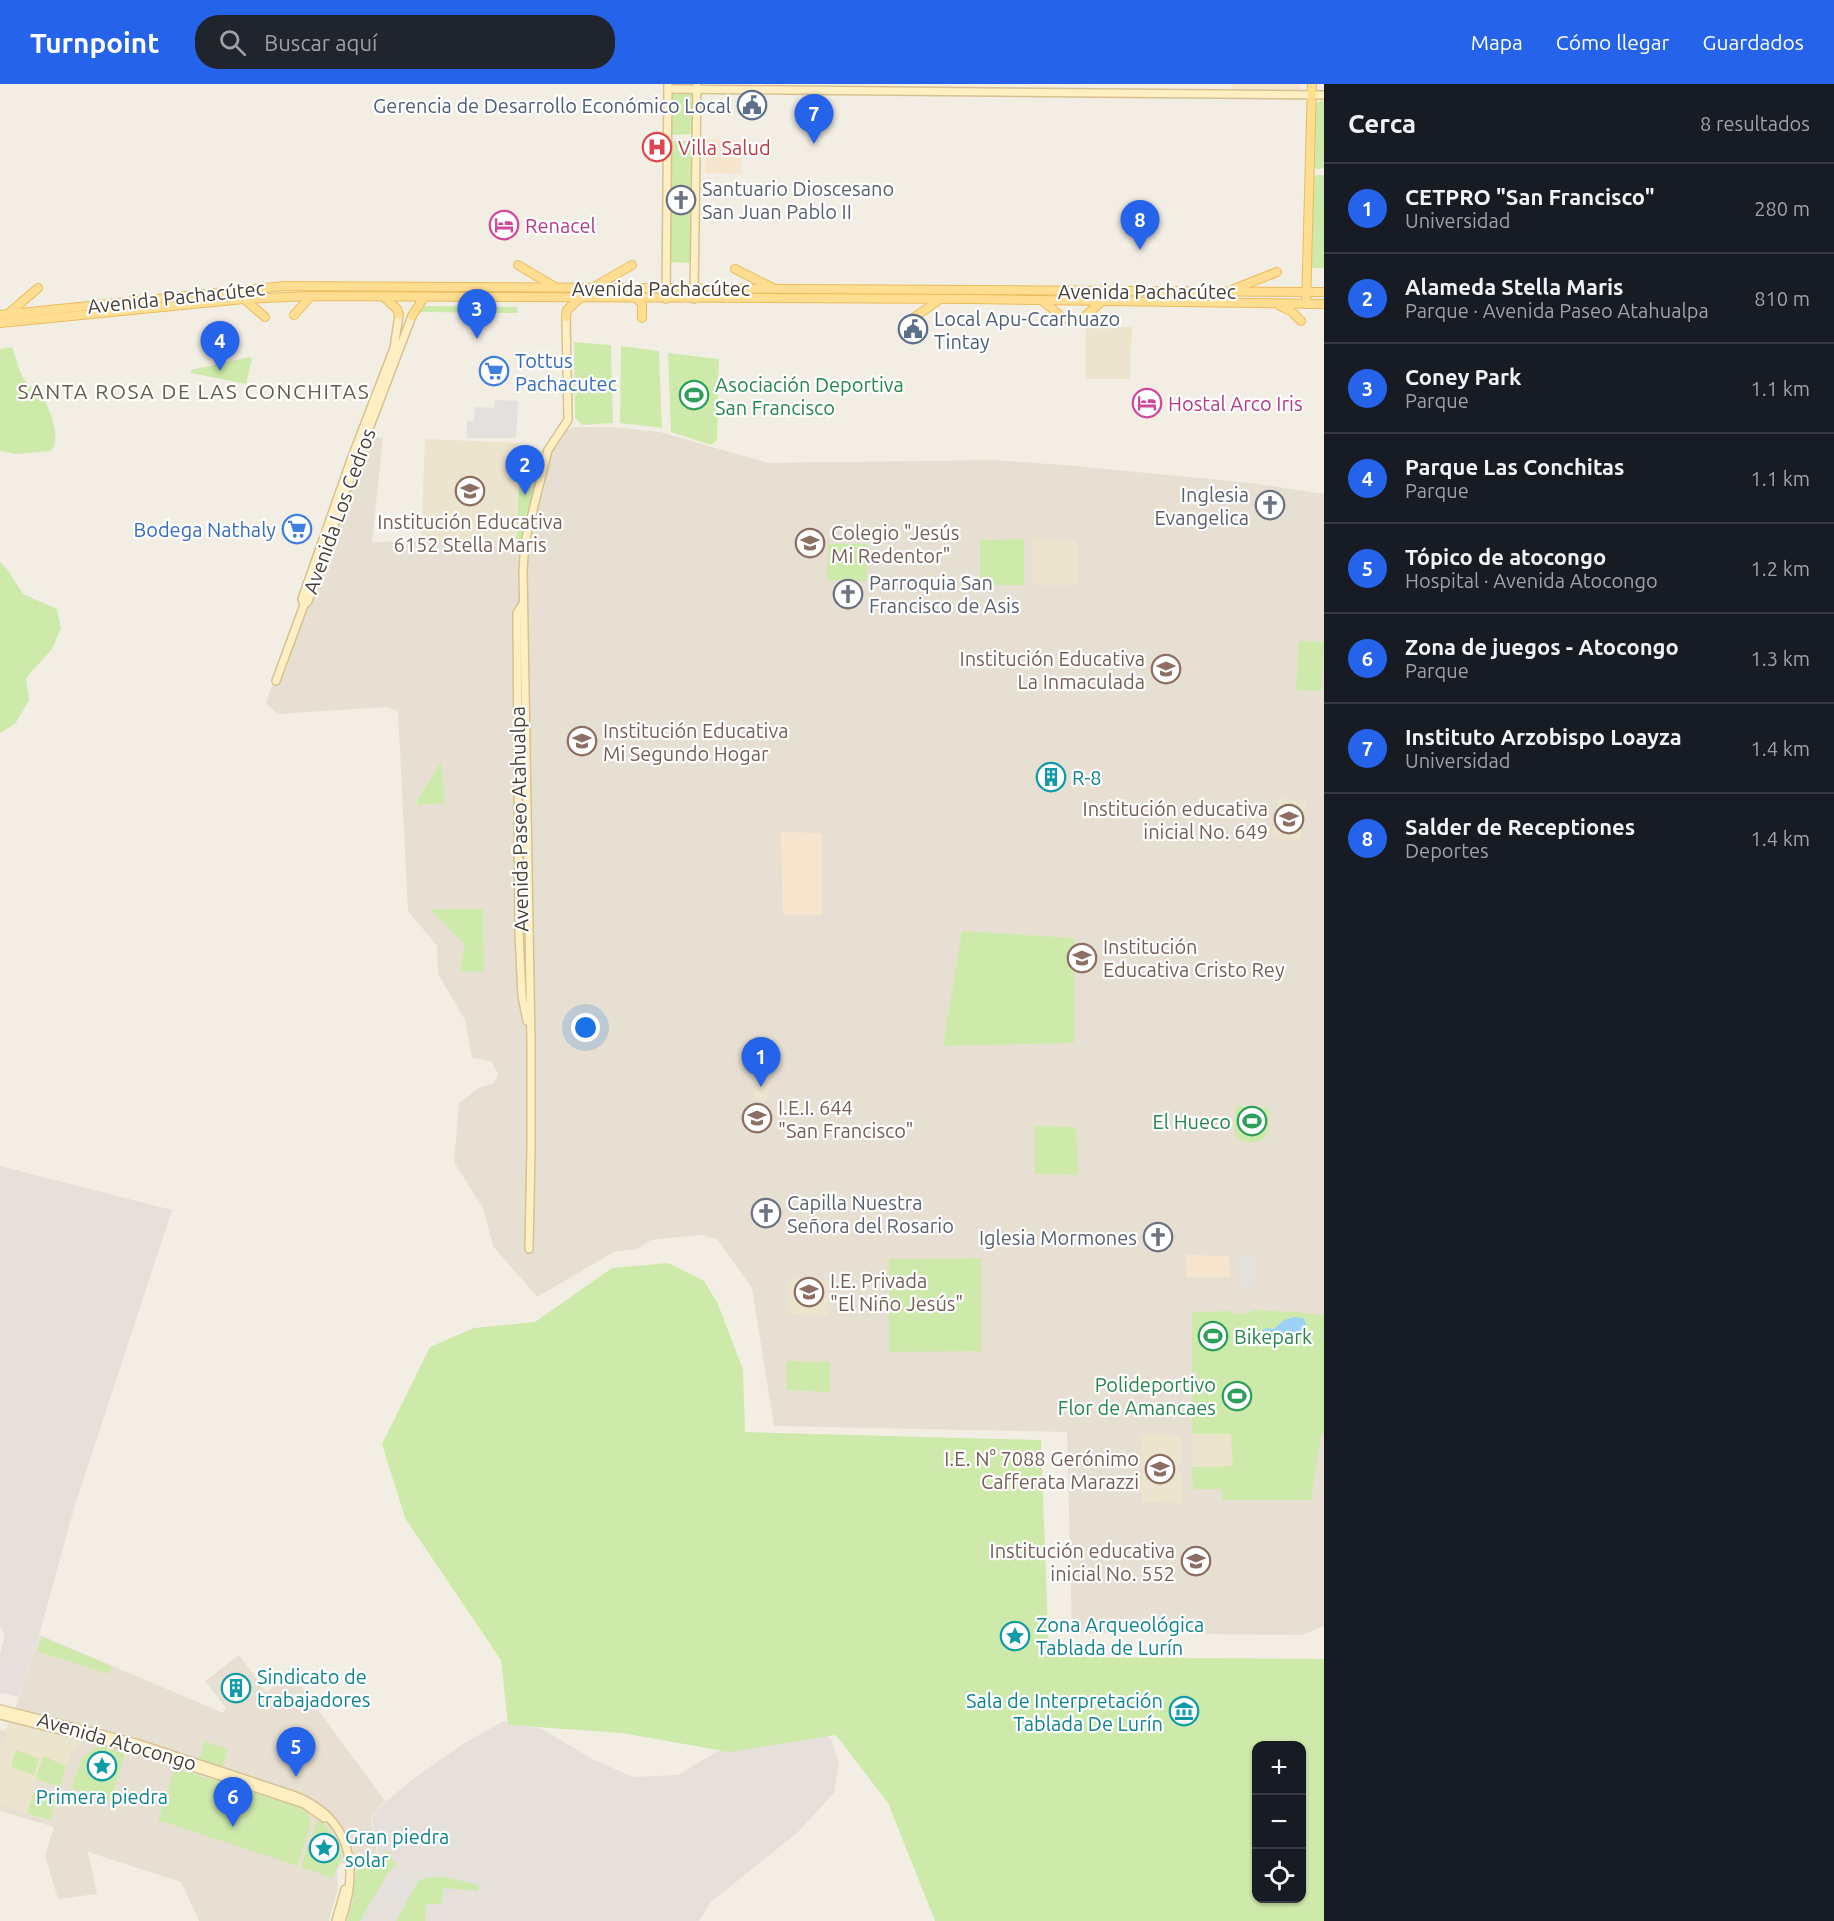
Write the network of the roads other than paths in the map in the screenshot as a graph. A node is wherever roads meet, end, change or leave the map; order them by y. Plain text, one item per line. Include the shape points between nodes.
1 (1312, 84) edge
2 (668, 87) edge
3 (697, 87) edge
4 (1312, 95) junction
5 (1324, 95) edge
6 (518, 265) dead end
7 (632, 265) dead end
8 (735, 268) dead end
9 (1277, 272) dead end
10 (363, 286) junction
11 (38, 288) dead end
12 (556, 288) junction
13 (592, 288) junction
14 (665, 288) junction
15 (694, 289) junction
16 (774, 289) junction
17 (962, 290) junction
18 (1033, 290) junction
19 (1227, 292) junction
20 (1307, 292) junction
21 (1324, 292) edge
22 (311, 296) junction
23 (363, 297) junction
24 (384, 297) junction
25 (424, 297) junction
26 (159, 298) junction
27 (580, 298) junction
28 (244, 299) junction
29 (638, 299) junction
30 (666, 299) junction
31 (694, 299) junction
32 (962, 299) junction
33 (939, 300) junction
34 (1033, 300) junction
35 (1043, 301) junction
36 (1102, 301) junction
37 (1272, 303) junction
38 (1306, 304) junction
39 (1324, 304) edge
40 (160, 307) junction
41 (4, 314) edge
42 (294, 315) dead end
43 (399, 315) joint
44 (412, 316) joint
45 (265, 317) dead end
46 (566, 317) joint
47 (642, 318) dead end
48 (913, 318) dead end
49 (1064, 319) dead end
50 (1082, 320) dead end
51 (1301, 321) dead end
52 (0, 324) edge
53 (398, 326) junction
54 (408, 327) junction
55 (303, 605) junction
56 (276, 681) dead end
57 (529, 1249) dead end
58 (0, 1709) edge
59 (0, 1715) edge
60 (21, 1717) junction
61 (336, 1921) edge
62 (341, 1921) edge

1 - 4 main road
2 - 3 street
2 - 14 street
3 - 4 street
3 - 15 street
4 - 5 street
4 - 20 main road
6 - 12 main road
7 - 13 main road
8 - 16 main road
9 - 19 main road
10 - 12 main road, Avenida Pachacútec
10 - 23 main road
10 - 26 main road, Avenida Pachacútec via 284,286
11 - 41 main road
12 - 13 main road, Avenida Pachacútec
13 - 14 main road, Avenida Pachacútec
14 - 15 main road, Avenida Pachacútec
14 - 30 street
15 - 16 main road, Avenida Pachacútec
15 - 31 street
16 - 17 main road, Avenida Pachacútec
17 - 18 main road, Avenida Pachacútec
17 - 32 main road
18 - 19 main road, Avenida Pachacútec
18 - 34 main road via 1037,295
19 - 20 main road, Avenida Pachacútec
20 - 21 main road, Avenida Pachacútec
20 - 38 main road
22 - 23 main road, Avenida Pachacútec
22 - 28 main road, Avenida Pachacútec
22 - 42 main road
23 - 24 main road, Avenida Pachacútec
24 - 25 main road, Avenida Pachacútec
24 - 43 main road
25 - 27 main road, Avenida Pachacútec
25 - 44 main road
26 - 40 main road
26 - 41 main road, Avenida Pachacútec
27 - 29 main road, Avenida Pachacútec
27 - 46 main road via 567,310
28 - 40 main road, Avenida Pachacútec
28 - 45 main road
29 - 30 main road, Avenida Pachacútec
29 - 47 main road
30 - 31 main road, Avenida Pachacútec
31 - 33 main road, Avenida Pachacútec
32 - 33 main road, Avenida Pachacútec
32 - 34 main road, Avenida Pachacútec
33 - 48 main road
34 - 35 main road, Avenida Pachacútec
35 - 36 main road, Avenida Pachacútec
35 - 49 main road
36 - 37 main road, Avenida Pachacútec
36 - 50 main road
37 - 38 main road, Avenida Pachacútec
37 - 51 main road via 1291,311
38 - 39 main road, Avenida Pachacútec
40 - 52 main road, Avenida Pachacútec
43 - 53 street, Avenida Los Cedros
44 - 54 street, Avenida Los Cedros
46 - 57 street, Avenida Paseo Atahualpa via 568,420 548,450 525,542 523,604 517,614 519,933 522,996 531,1035
53 - 54 street
53 - 55 street, Avenida Los Cedros via 394,348 305,588
54 - 55 street, Avenida Los Cedros via 308,601
55 - 56 street, Avenida Los Cedros
58 - 60 street, Avenida Atocongo
59 - 60 street, Avenida Atocongo
60 - 61 street, Avenida Atocongo via 134,1748 312,1808 333,1830 347,1863 344,1897
60 - 62 street, Avenida Atocongo via 136,1743 313,1803 335,1826 351,1863

